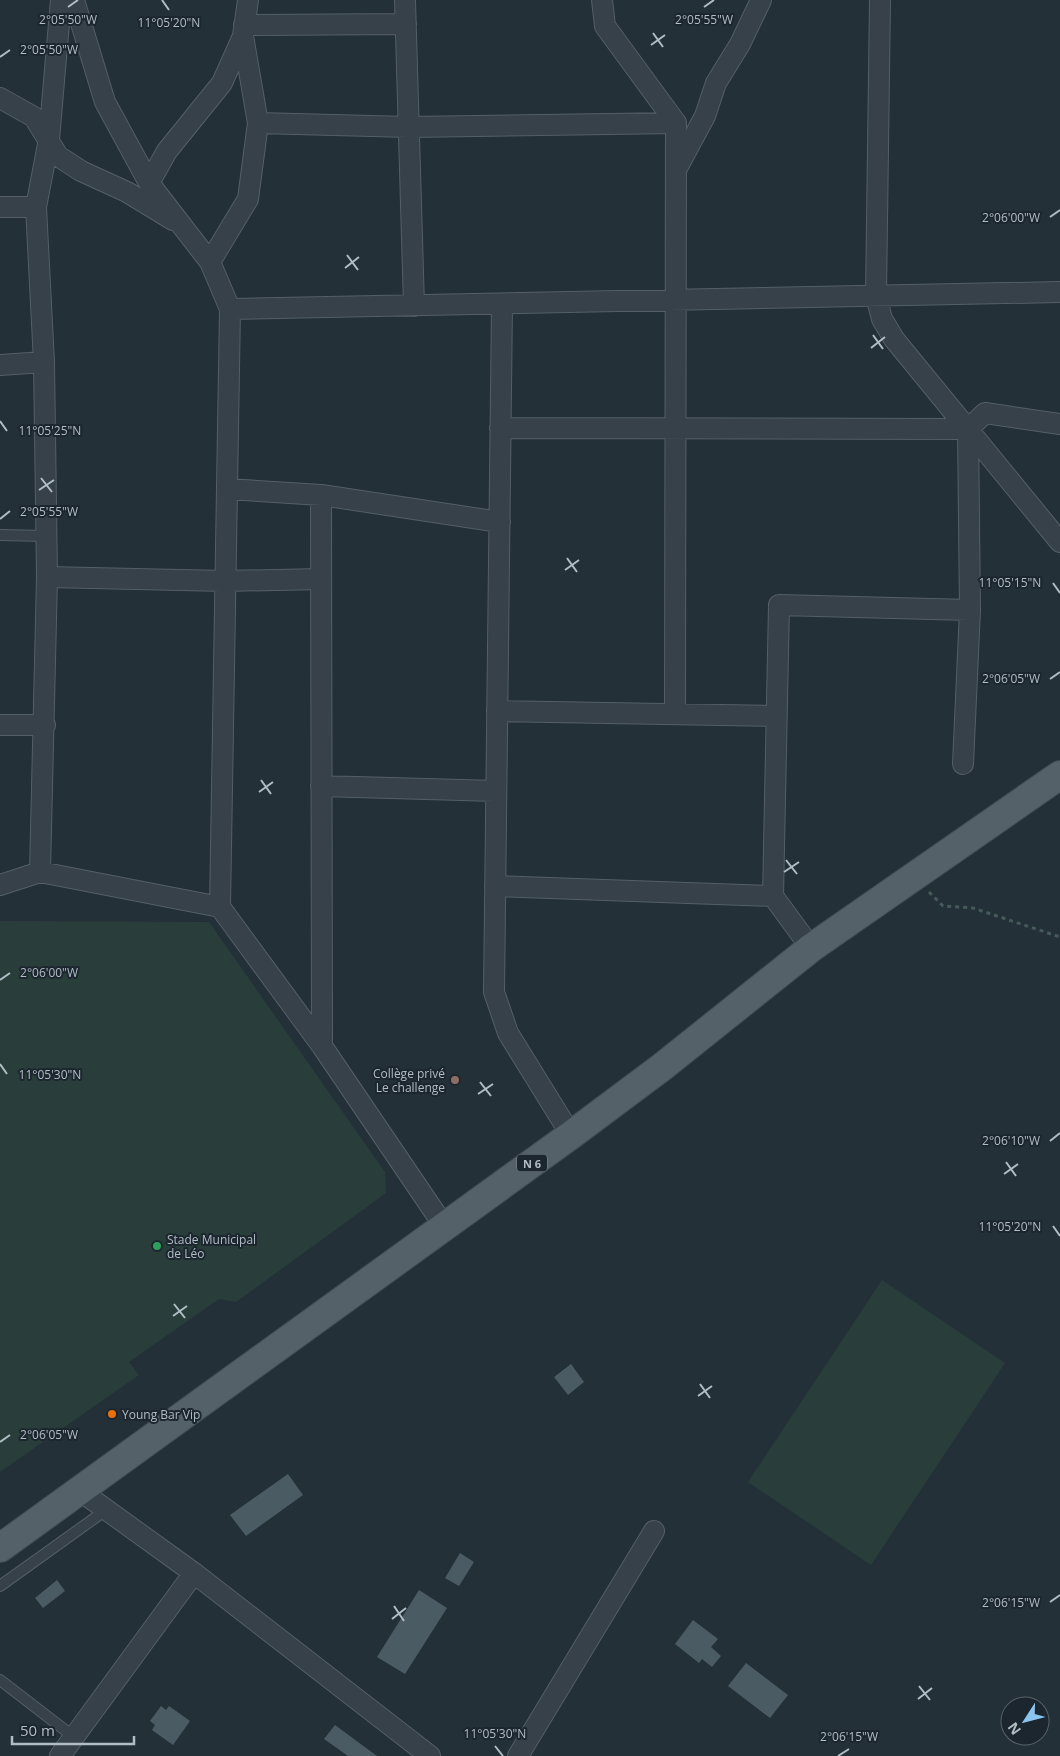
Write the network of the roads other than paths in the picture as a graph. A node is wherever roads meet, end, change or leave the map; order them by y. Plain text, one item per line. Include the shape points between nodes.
1 (61, 0) edge
2 (74, 0) edge
3 (248, 0) edge
4 (405, 0) edge
5 (602, 0) edge
6 (761, 0) edge
7 (880, 0) edge
8 (406, 24) junction
9 (244, 31) junction
10 (0, 98) edge
11 (258, 123) junction
12 (676, 123) junction
13 (409, 126) junction
14 (49, 139) junction
15 (675, 172) junction
16 (149, 183) junction
17 (0, 207) edge
18 (36, 207) junction
19 (186, 228) junction
20 (210, 262) junction
21 (1060, 292) edge
22 (876, 296) junction
23 (674, 300) junction
24 (502, 304) junction
25 (414, 306) junction
26 (230, 309) junction
27 (44, 362) junction
28 (0, 365) edge
29 (1060, 424) edge
30 (500, 428) junction
31 (674, 428) junction
32 (968, 430) junction
33 (227, 489) junction
34 (321, 495) junction
35 (500, 522) junction
36 (0, 535) edge
37 (46, 536) junction
38 (1060, 542) edge
39 (47, 577) junction
40 (321, 579) junction
41 (225, 582) junction
42 (970, 610) junction
43 (497, 711) junction
44 (674, 714) junction
45 (775, 716) junction
46 (0, 725) edge
47 (45, 725) junction
48 (963, 764) dead end
49 (1060, 775) edge
50 (321, 786) junction
51 (496, 791) junction
52 (40, 872) junction
53 (0, 885) edge
54 (495, 886) junction
55 (774, 896) junction
56 (220, 908) junction
57 (811, 948) junction
58 (322, 1046) junction
59 (571, 1135) junction
60 (444, 1226) junction
61 (79, 1490) junction
62 (106, 1510) junction
63 (654, 1532) dead end
64 (0, 1548) edge
65 (194, 1573) junction
66 (0, 1586) edge
67 (0, 1680) edge
68 (74, 1737) junction
69 (60, 1756) edge
70 (430, 1756) edge
71 (518, 1756) edge

1 - 14 street
2 - 16 street via 105,102
3 - 9 street
4 - 8 street
5 - 12 street via 605,26
6 - 15 street via 740,44 716,83 705,116
7 - 22 street
8 - 9 street
8 - 13 street
9 - 11 street
9 - 16 street via 222,83 167,151
10 - 14 street via 34,117
11 - 13 street
11 - 20 street via 248,199
12 - 13 street
12 - 15 street
13 - 25 street
14 - 18 street
14 - 19 street via 58,156 81,171 127,192
15 - 23 street
16 - 19 street
17 - 18 street
18 - 27 street
19 - 20 street
20 - 26 street
21 - 22 street
22 - 23 street
22 - 32 street via 882,319 894,339
23 - 24 street
23 - 31 street
24 - 25 street
24 - 30 street
25 - 26 street
26 - 33 street
27 - 28 street
27 - 37 street
29 - 32 street via 985,413
30 - 31 street
30 - 35 street
31 - 32 street
31 - 44 street
32 - 38 street
32 - 42 street
33 - 34 street
33 - 41 street
34 - 35 street
34 - 40 street
35 - 43 street
36 - 37 lane
37 - 39 street
39 - 41 street
39 - 47 street
40 - 41 street
40 - 50 street
41 - 56 street
42 - 45 street via 779,605
42 - 48 street
43 - 44 street
43 - 51 street
44 - 45 street
45 - 55 street
46 - 47 street
47 - 52 street
49 - 57 main road, N 6
50 - 51 street
50 - 58 street
51 - 54 street
52 - 53 street
52 - 56 street
54 - 55 street
54 - 59 street via 494,992 508,1033
55 - 57 street
56 - 58 street
57 - 59 main road, N 6
58 - 60 street
59 - 60 main road, N 6
60 - 61 main road, N 6
61 - 62 street
61 - 64 main road, N 6
62 - 65 street
62 - 66 lane
63 - 71 street
65 - 68 street
65 - 70 street
67 - 68 lane
68 - 69 street

